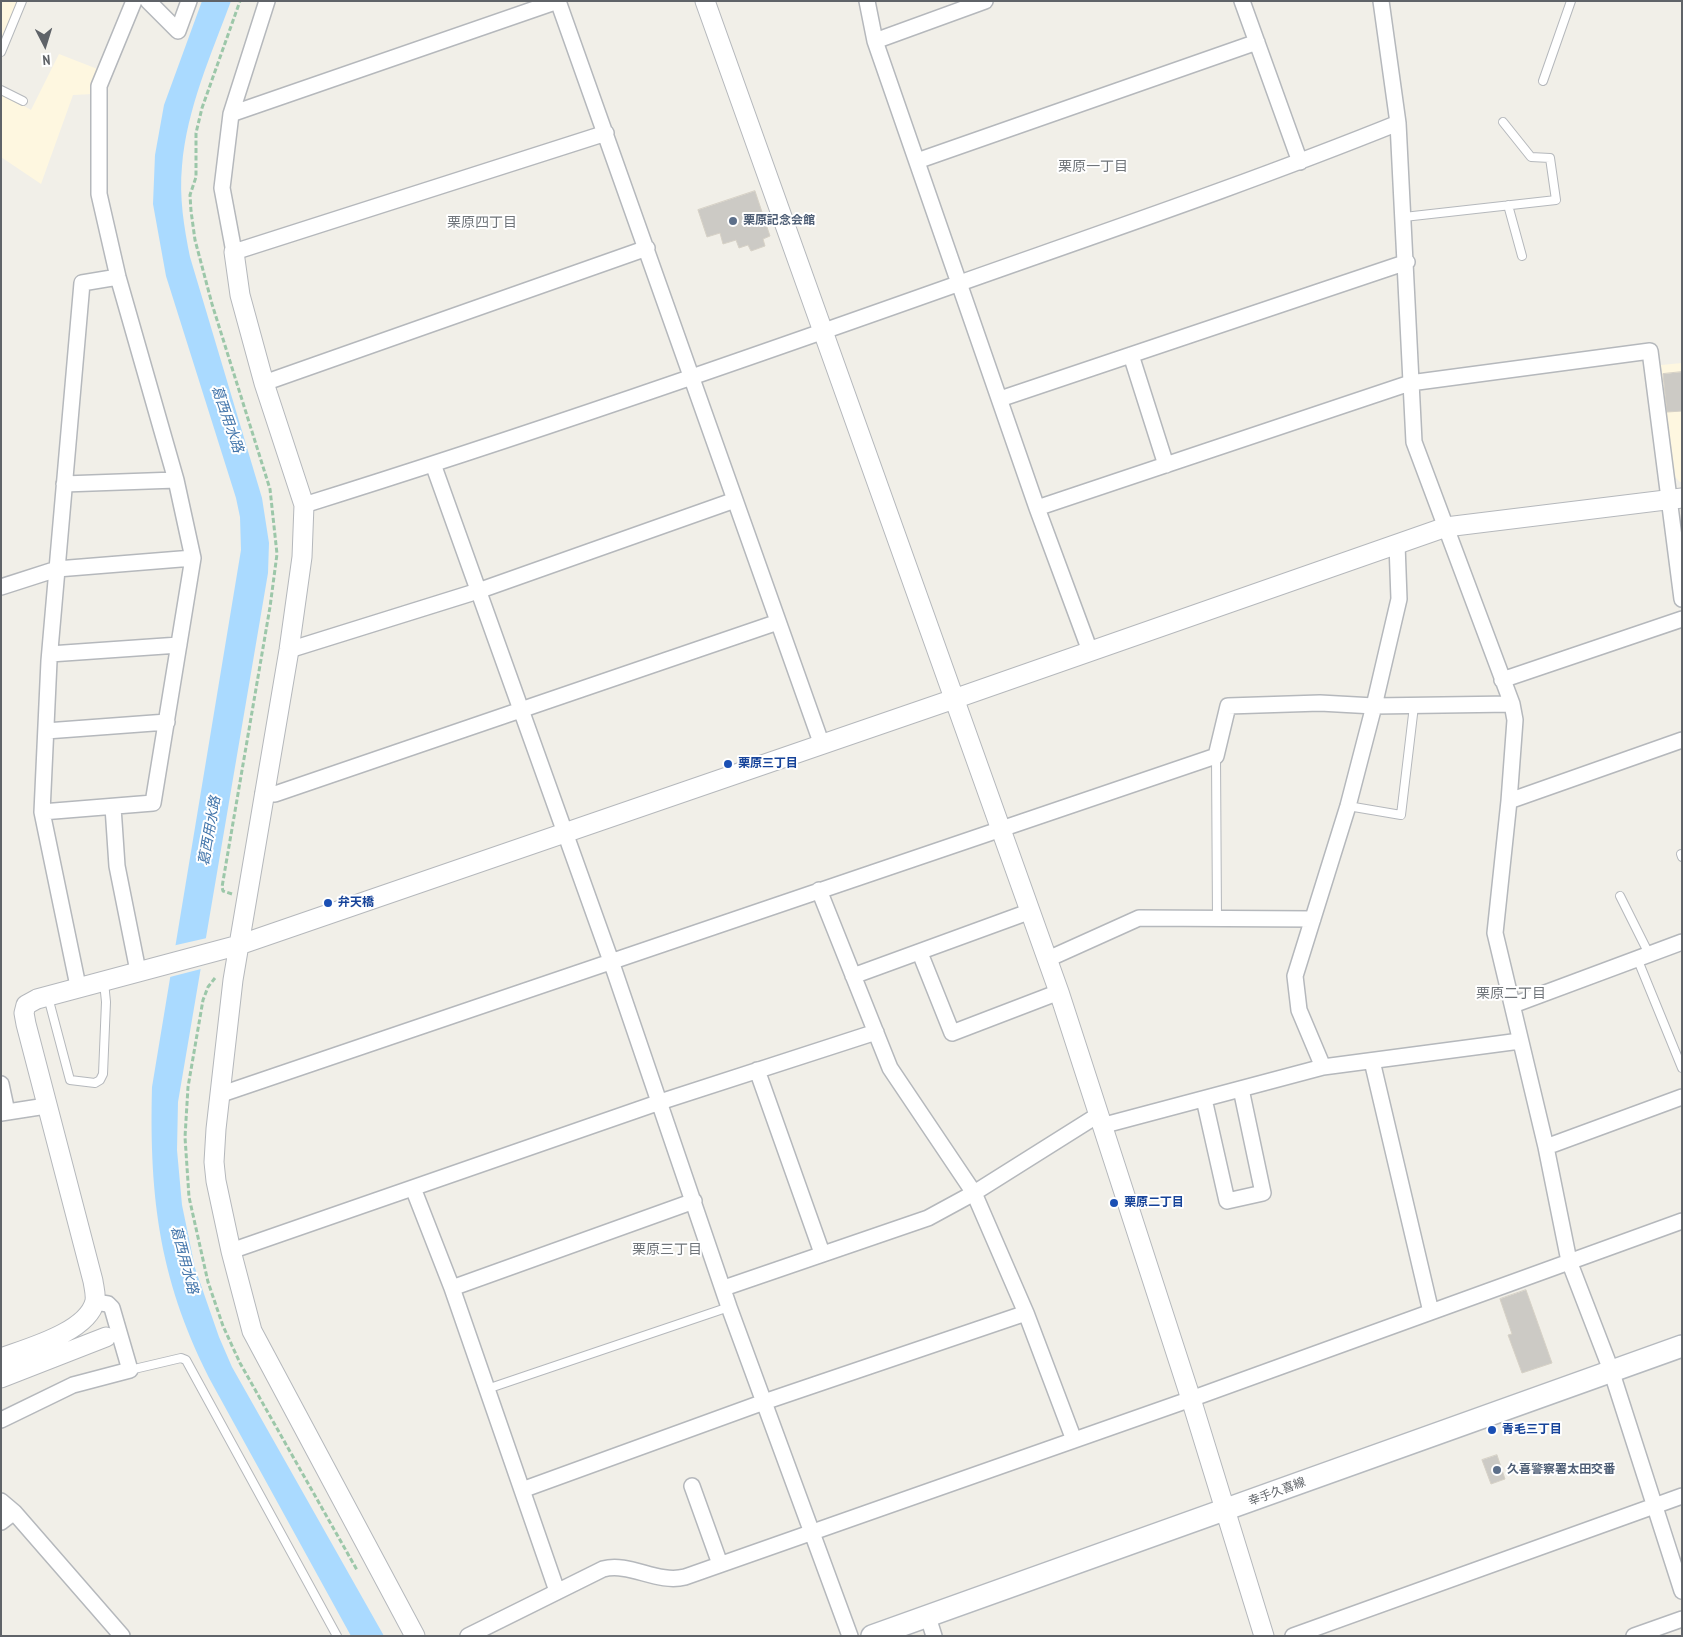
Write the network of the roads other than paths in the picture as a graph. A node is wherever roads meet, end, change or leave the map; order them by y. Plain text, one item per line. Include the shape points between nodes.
1 (22, 1) edge
2 (148, 1) edge
3 (189, 1) edge
4 (267, 1) edge
5 (558, 1) edge
6 (705, 1) edge
7 (867, 1) edge
8 (985, 1) edge
9 (1242, 1) edge
10 (1381, 1) edge
11 (1571, 1) edge
12 (132, 2) edge
13 (875, 41) junction
14 (1257, 42) junction
15 (1, 52) edge
16 (1542, 81) dead end
17 (1, 90) edge
18 (23, 101) dead end
19 (231, 114) junction
20 (1503, 122) dead end
21 (1398, 123) junction
22 (606, 133) junction
23 (917, 161) junction
24 (1300, 162) junction
25 (1508, 205) junction
26 (1404, 217) junction
27 (647, 248) junction
28 (234, 252) junction
29 (1522, 256) dead end
30 (1406, 262) junction
31 (118, 277) junction
32 (959, 283) junction
33 (822, 332) junction
34 (1131, 355) junction
35 (690, 377) junction
36 (264, 383) junction
37 (1410, 383) junction
38 (1000, 399) junction
39 (433, 464) junction
40 (1166, 465) junction
41 (176, 480) junction
42 (64, 484) junction
43 (1675, 499) edge
44 (735, 500) junction
45 (304, 505) junction
46 (1038, 508) junction
47 (1446, 527) junction
48 (1397, 544) junction
49 (193, 558) junction
50 (57, 569) junction
51 (1, 587) edge
52 (478, 591) junction
53 (1682, 599) edge
54 (1682, 619) edge
55 (778, 622) junction
56 (179, 645) junction
57 (289, 650) junction
58 (1090, 651) junction
59 (50, 654) junction
60 (1502, 680) junction
61 (954, 699) junction
62 (1512, 704) junction
63 (1374, 706) junction
64 (1414, 706) junction
65 (521, 711) junction
66 (166, 722) junction
67 (46, 731) junction
68 (1682, 740) edge
69 (822, 745) junction
70 (1216, 756) junction
71 (263, 794) junction
72 (1510, 801) junction
73 (1348, 806) junction
74 (113, 807) junction
75 (42, 812) junction
76 (1002, 828) junction
77 (564, 832) junction
78 (819, 890) junction
79 (1620, 896) dead end
80 (1031, 911) junction
81 (1313, 919) junction
82 (1217, 920) junction
83 (1682, 942) edge
84 (239, 945) junction
85 (920, 953) junction
86 (1643, 956) junction
87 (1048, 959) junction
88 (611, 962) junction
89 (138, 971) junction
90 (853, 976) junction
91 (104, 980) junction
92 (78, 986) junction
93 (1059, 992) junction
94 (47, 996) junction
95 (1513, 1005) junction
96 (876, 1032) junction
97 (1520, 1041) junction
98 (1372, 1061) junction
99 (1323, 1067) junction
100 (1682, 1068) edge
101 (758, 1070) junction
102 (1, 1084) edge
103 (1241, 1089) junction
104 (219, 1095) junction
105 (1682, 1097) edge
106 (1204, 1099) junction
107 (660, 1102) junction
108 (46, 1106) junction
109 (4, 1113) edge
110 (1100, 1120) junction
111 (1546, 1147) junction
112 (413, 1188) junction
113 (974, 1193) junction
114 (694, 1201) junction
115 (1682, 1221) edge
116 (231, 1251) junction
117 (822, 1253) junction
118 (1569, 1261) junction
119 (452, 1288) junction
120 (724, 1288) junction
121 (95, 1302) junction
122 (729, 1307) junction
123 (1431, 1312) junction
124 (1026, 1313) junction
125 (106, 1338) dead end
126 (1682, 1346) edge
127 (1, 1358) edge
128 (130, 1370) junction
129 (1611, 1370) junction
130 (1, 1378) edge
131 (487, 1389) junction
132 (1191, 1399) junction
133 (764, 1402) junction
134 (1, 1420) edge
135 (1074, 1440) junction
136 (692, 1486) dead end
137 (522, 1490) junction
138 (1682, 1496) edge
139 (1, 1501) edge
140 (1655, 1506) junction
141 (1226, 1511) junction
142 (7, 1517) edge
143 (811, 1532) junction
144 (720, 1564) junction
145 (557, 1591) junction
146 (1682, 1591) edge
147 (1682, 1619) edge
148 (931, 1626) edge
149 (122, 1636) edge
150 (337, 1636) edge
151 (415, 1636) edge
152 (468, 1636) edge
153 (850, 1636) edge
154 (872, 1636) edge
155 (1264, 1636) edge
156 (1293, 1636) edge
157 (1634, 1636) edge

1 - 15 lane
2 - 3 street via 178,31
4 - 19 street
5 - 19 street
5 - 22 street
6 - 33 street
7 - 13 street
8 - 13 street
9 - 14 street
10 - 21 street
11 - 16 lane
12 - 31 street via 99,86 99,194
13 - 23 street
14 - 23 street
14 - 24 street
17 - 18 lane
19 - 28 street via 222,188
20 - 25 lane via 1531,157 1550,158 1556,200
21 - 24 street
21 - 26 street
22 - 27 street
22 - 28 street
23 - 32 street
24 - 32 street
25 - 26 lane
25 - 29 lane
26 - 30 street
27 - 35 street
27 - 36 street
28 - 36 street via 240,295
30 - 34 street
30 - 37 street
31 - 41 street
31 - 42 street via 82,283
32 - 33 street
32 - 38 street
33 - 35 street
33 - 61 street
34 - 38 street
34 - 40 street
35 - 39 street
35 - 44 street
36 - 45 street
37 - 40 street
37 - 43 street via 1650,351
37 - 47 street via 1414,442
38 - 46 street
39 - 45 street
39 - 52 street
40 - 46 street
41 - 42 street
41 - 49 street
42 - 50 street
43 - 47 street
43 - 53 street
44 - 52 street
44 - 55 street
45 - 57 street via 302,557
46 - 58 street
47 - 48 street
47 - 60 street
48 - 58 street
48 - 63 street via 1399,599
49 - 50 street
49 - 56 street
50 - 51 street
50 - 59 street
52 - 57 street
52 - 65 street
54 - 60 street
55 - 65 street
55 - 69 street
56 - 59 street
56 - 66 street
57 - 71 street
58 - 61 street
59 - 67 street
60 - 62 street
61 - 69 street
61 - 76 street
62 - 64 street
62 - 72 street via 1515,720
63 - 64 street
63 - 70 street via 1320,703 1228,706
63 - 73 street
64 - 73 lane via 1401,815
65 - 71 street via 275,794
65 - 77 street
66 - 67 street
66 - 74 street via 153,803
67 - 75 street
68 - 72 street
69 - 77 street
70 - 76 street
70 - 82 lane
71 - 84 street
72 - 95 street via 1495,933
73 - 81 street
74 - 75 street
74 - 89 street via 117,866
75 - 92 street
76 - 78 street
76 - 80 street
77 - 84 street
77 - 88 street
78 - 88 street
78 - 90 street
79 - 86 lane
80 - 85 street
80 - 87 street
81 - 82 street
81 - 99 street via 1295,976 1298,1010
82 - 87 street via 1139,918
83 - 86 street
84 - 89 street
84 - 104 street
85 - 90 street
85 - 93 street via 952,1033
86 - 95 street
86 - 100 lane
87 - 93 street
88 - 104 street
88 - 107 street
89 - 91 street
90 - 96 street
91 - 92 street
91 - 94 lane via 103,1074 95,1083 70,1080
92 - 94 street
93 - 110 street
94 - 108 street via 26,1005 24,1013
95 - 97 street
96 - 101 street
96 - 113 street via 890,1068
97 - 98 street
97 - 111 street
98 - 99 street
98 - 123 street
99 - 103 street
101 - 107 street
101 - 117 street
102 - 109 street
103 - 106 street
103 - 106 street via 1263,1192 1227,1201
104 - 116 street via 214,1162
105 - 111 street
106 - 110 street
107 - 112 street
107 - 114 street
108 - 109 street
108 - 121 street via 93,1282
110 - 113 street
110 - 132 street
111 - 118 street
112 - 116 street
112 - 119 street
113 - 117 street via 928,1218
113 - 124 street
114 - 119 street
114 - 120 street
115 - 118 street
116 - 151 street via 252,1331
117 - 120 street
118 - 123 street
118 - 129 street
119 - 131 street
120 - 122 street
121 - 127 street via 81,1323 61,1335
121 - 128 street via 112,1308
122 - 131 lane
122 - 133 street
123 - 132 street
124 - 133 street
124 - 135 street
125 - 130 street
126 - 129 main road, 幸手久喜線
128 - 134 street via 73,1385
128 - 150 lane via 181,1358 186,1360
129 - 140 street
129 - 141 main road, 幸手久喜線
131 - 137 street
132 - 135 street
132 - 141 street
133 - 137 street
133 - 143 street
135 - 143 street
136 - 144 street
137 - 145 street
138 - 140 street
139 - 142 street
140 - 146 street
140 - 156 street
141 - 148 main road, 幸手久喜線
141 - 155 street
142 - 149 street
143 - 144 street
143 - 153 street
144 - 145 street via 677,1579 612,1567
145 - 152 street
147 - 157 street
148 - 154 main road, 幸手久喜線

